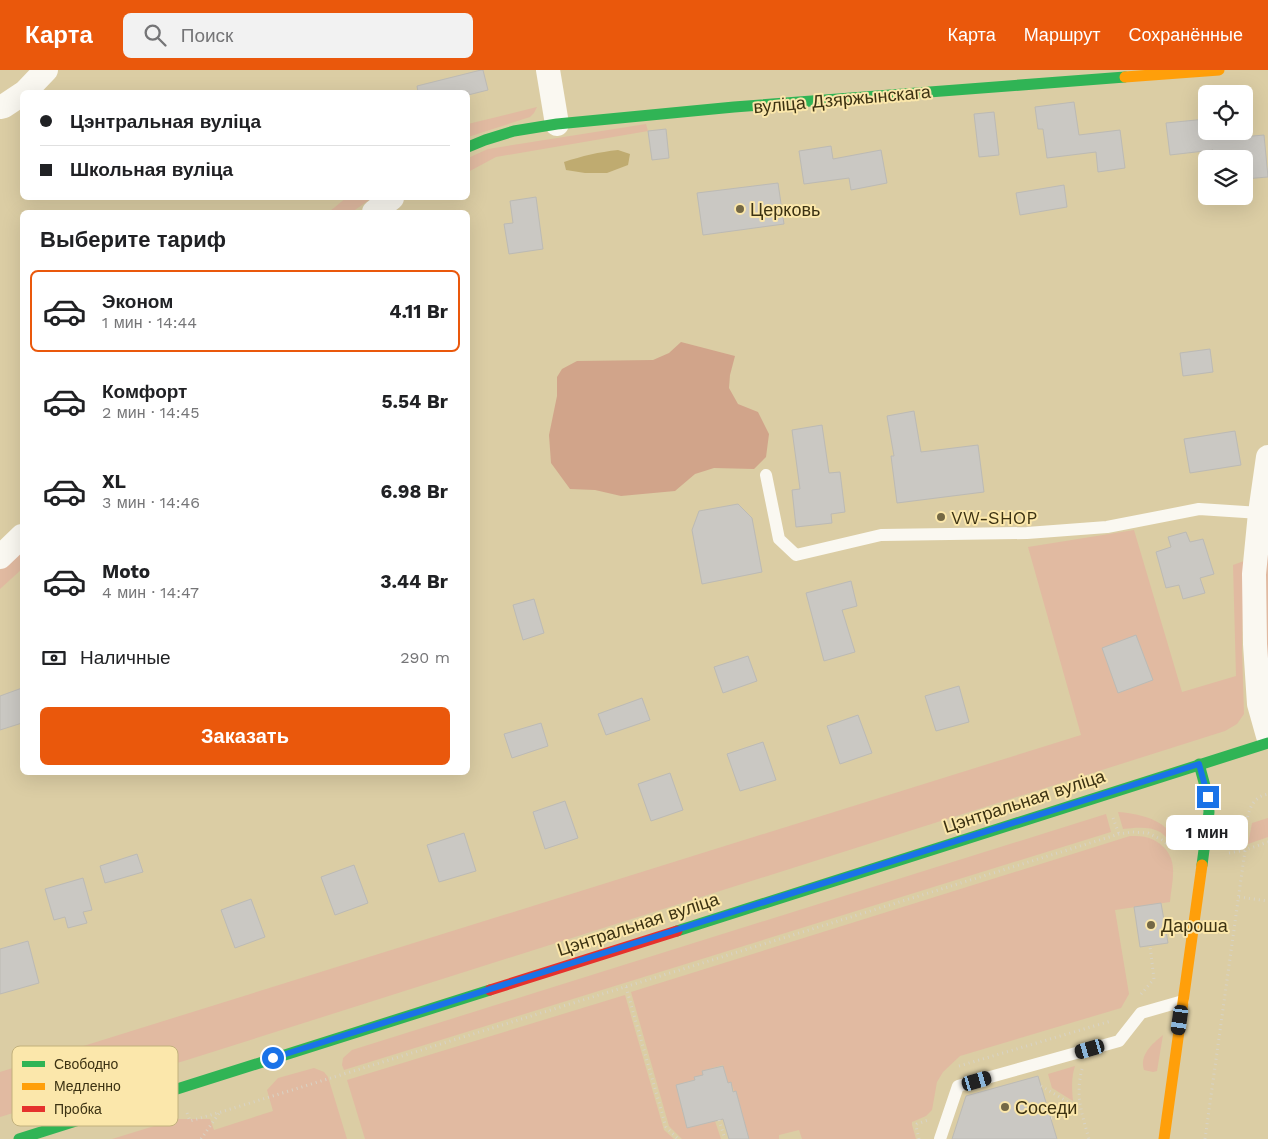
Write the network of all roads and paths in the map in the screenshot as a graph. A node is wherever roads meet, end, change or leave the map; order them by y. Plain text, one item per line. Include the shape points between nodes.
1 (46, 70) edge
2 (548, 70) edge
3 (1219, 70) edge
4 (27, 90) edge
5 (20, 96) edge
6 (0, 107) edge
7 (557, 124) junction
8 (470, 147) edge
9 (389, 200) edge
10 (377, 210) edge
11 (1268, 457) edge
12 (766, 475) dead end
13 (1260, 513) junction
14 (20, 538) edge
15 (0, 557) edge
16 (1268, 736) edge
17 (1268, 743) edge
18 (1199, 764) junction
19 (1268, 794) edge
20 (1268, 842) edge
21 (1176, 847) dead end
22 (1245, 850) junction
23 (1229, 853) dead end
24 (1239, 897) junction
25 (1268, 901) edge
26 (1150, 946) dead end
27 (626, 987) junction
28 (1136, 999) dead end
29 (1183, 1001) junction
30 (1118, 1020) dead end
31 (1090, 1049) junction
32 (1041, 1086) dead end
33 (178, 1088) edge
34 (1080, 1110) junction
35 (1051, 1118) dead end
36 (719, 1120) dead end
37 (60, 1126) edge
38 (19, 1139) edge
39 (201, 1139) edge
40 (678, 1139) edge
41 (726, 1139) edge
42 (940, 1139) edge
43 (1089, 1139) edge
44 (1164, 1139) edge
45 (1205, 1139) edge

1 - 4 street
2 - 7 street
3 - 7 main road, вуліца Дзяржынскага via 734,107
5 - 6 street
7 - 8 main road, вуліца Дзяржынскага via 514,131
9 - 10 street
11 - 13 street
12 - 13 lane via 779,539 796,555 881,535 1026,534 1107,527 1199,509
13 - 16 street via 1254,574 1255,644 1259,704
14 - 15 street
17 - 18 main road, Цэнтральная вуліца
18 - 29 main road via 1208,797 1208,812
18 - 33 main road, Цэнтральная вуліца
19 - 22 path via 1252,805 1246,826
20 - 22 path
21 - 27 path via 1148,833 1119,834
22 - 23 path
22 - 24 path
24 - 25 path
24 - 45 path
26 - 28 path via 1154,979
27 - 39 path via 221,1112
27 - 40 path via 666,1127
29 - 31 lane via 1141,1013 1119,1041
29 - 44 main road
30 - 31 path
31 - 34 path via 1080,1076
31 - 42 lane via 958,1086
32 - 34 path
34 - 35 path
34 - 43 path
36 - 41 path
37 - 38 main road, Цэнтральная вуліца

